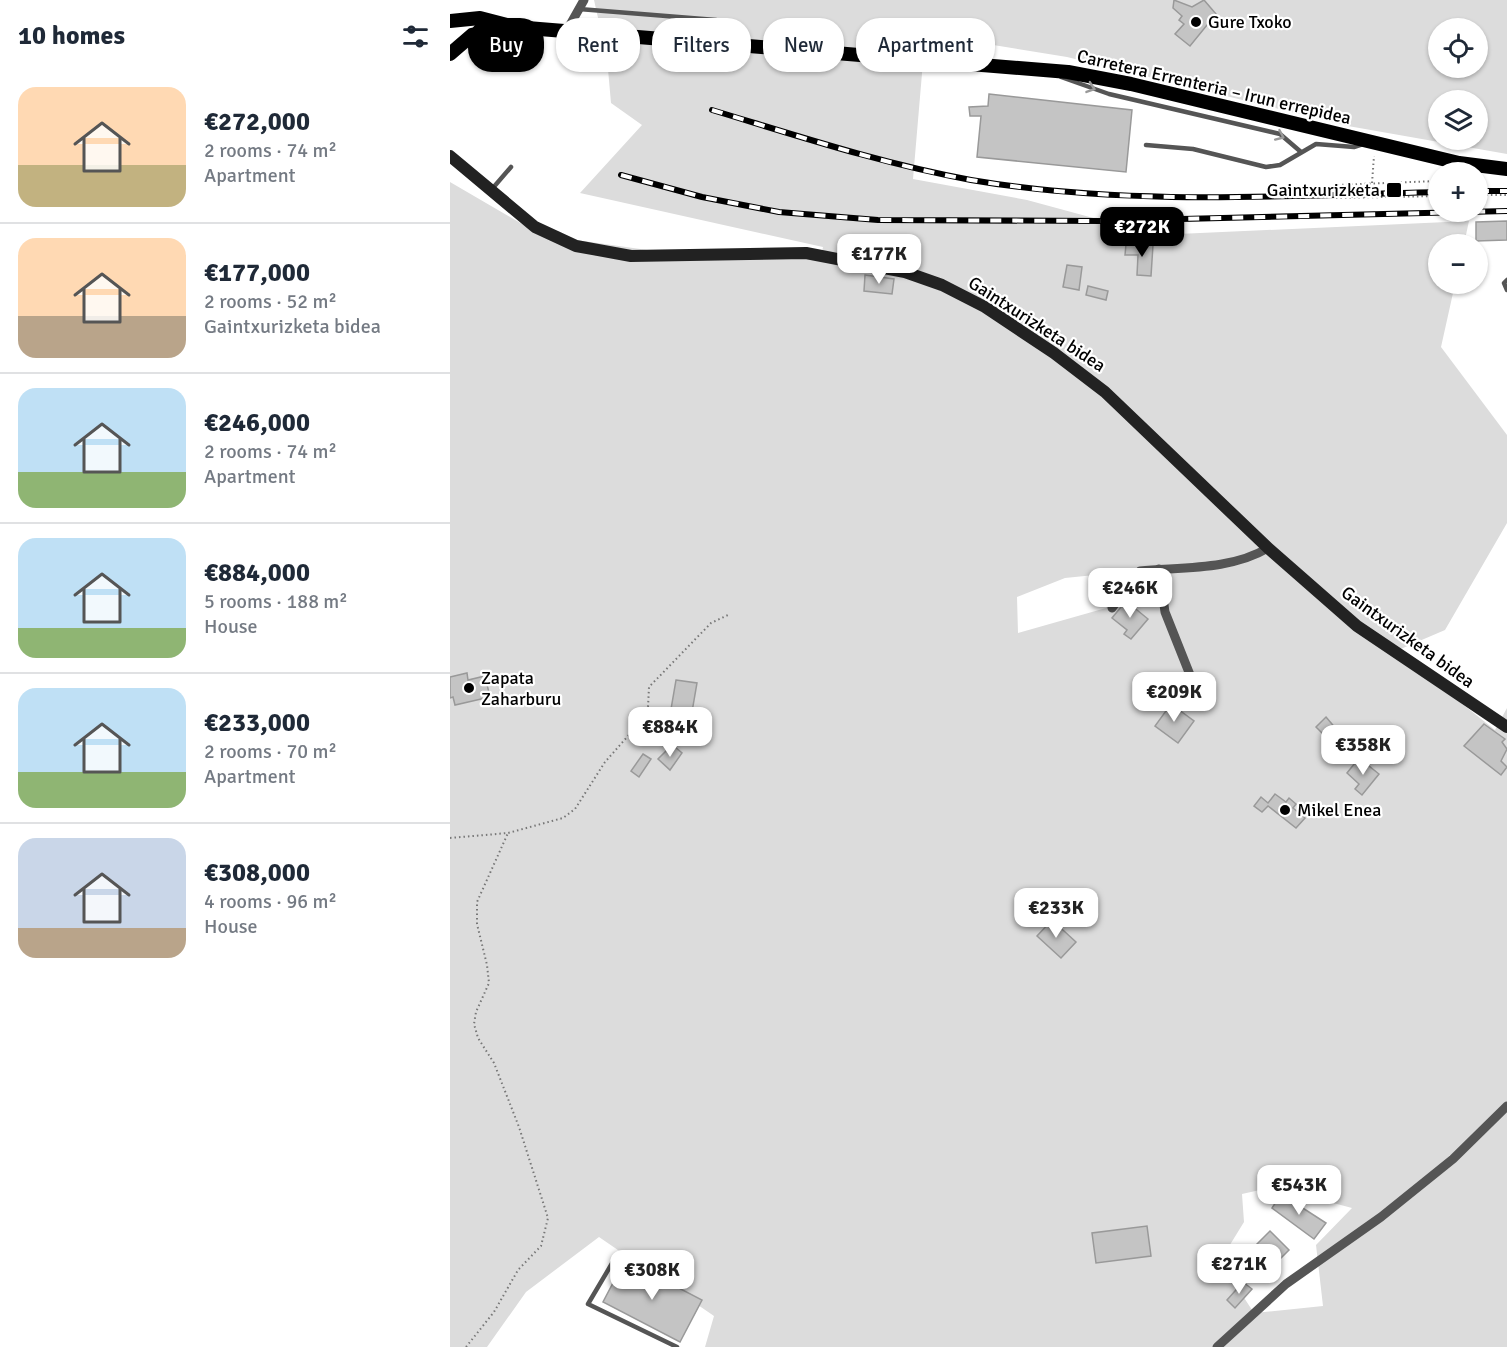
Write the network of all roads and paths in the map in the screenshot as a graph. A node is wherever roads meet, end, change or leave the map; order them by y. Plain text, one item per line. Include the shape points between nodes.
1 (581, 4) edge
2 (574, 18) edge
3 (699, 18) edge
4 (468, 19) edge
5 (450, 21) edge
6 (468, 38) edge
7 (751, 46) edge
8 (450, 54) edge
9 (1036, 68) junction
10 (1369, 141) junction
11 (1146, 145) dead end
12 (1301, 152) junction
13 (1374, 155) dead end
14 (452, 160) edge
15 (511, 167) dead end
16 (1507, 169) edge
17 (1428, 181) edge
18 (1372, 183) junction
19 (490, 192) junction
20 (1488, 195) edge
21 (1507, 195) edge
22 (1428, 196) edge
23 (1507, 280) edge
24 (1507, 290) edge
25 (1268, 548) junction
26 (1159, 569) junction
27 (1112, 608) dead end
28 (728, 615) dead end
29 (1200, 700) dead end
30 (1507, 727) edge
31 (508, 833) junction
32 (450, 838) edge
33 (1507, 1106) edge
34 (614, 1260) dead end
35 (466, 1347) edge
36 (677, 1347) edge
37 (1217, 1347) edge

1 - 2 street
1 - 3 lane
4 - 5 main road, Carretera Errenteria – Irun errepidea
6 - 8 main road, Carretera Errenteria – Irun errepidea
7 - 9 main road, Carretera Errenteria – Irun errepidea
9 - 10 main road, Carretera Errenteria – Irun errepidea via 1131,84
9 -> 12 lane via 1109,94 1280,135
10 - 12 lane via 1354,147 1316,144
10 - 16 main road, Carretera Errenteria – Irun errepidea via 1459,163
11 - 12 lane via 1193,149 1266,167 1280,165
13 - 18 path
14 - 19 main road, Gaintxurizketa bidea
15 - 19 lane
17 - 18 path
18 - 22 path via 1335,185 1335,198
19 - 25 main road, Gaintxurizketa bidea via 535,227 593,251 631,256 806,253 881,266 942,285 985,307 1105,392
20 - 21 path
23 - 24 lane
25 - 26 street via 1231,563
25 - 30 main road, Gaintxurizketa bidea via 1357,626
26 - 27 street via 1140,571
26 - 29 street via 1165,612
28 - 31 path via 711,623 649,687 643,719 605,762 575,809 563,818
31 - 32 path
31 - 35 path via 477,902 477,924 489,983 474,1024 519,1127 548,1218 541,1246 518,1270 494,1312
33 - 37 street via 1453,1159 1381,1217 1286,1284
34 - 36 lane via 588,1304

